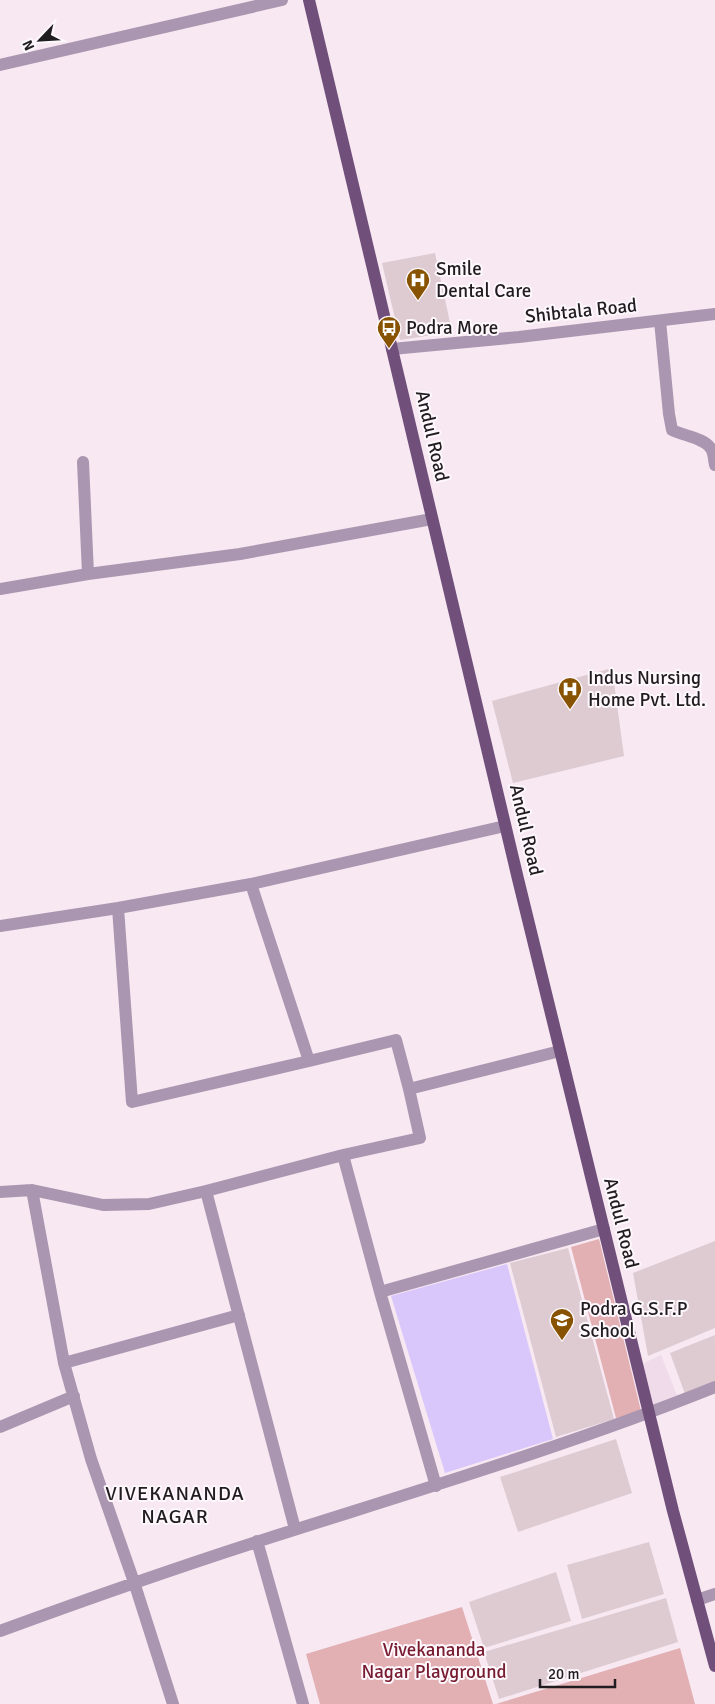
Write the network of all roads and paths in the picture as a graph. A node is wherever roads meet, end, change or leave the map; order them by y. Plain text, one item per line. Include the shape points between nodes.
1 (282, 0) edge
2 (309, 0) edge
3 (0, 65) edge
4 (715, 314) edge
5 (660, 321) junction
6 (392, 349) junction
7 (83, 462) dead end
8 (715, 465) edge
9 (432, 519) junction
10 (88, 574) junction
11 (0, 589) edge
12 (505, 826) junction
13 (251, 884) junction
14 (118, 908) junction
15 (0, 926) edge
16 (560, 1051) junction
17 (309, 1061) junction
18 (409, 1089) junction
19 (342, 1155) junction
20 (32, 1190) junction
21 (206, 1191) junction
22 (0, 1192) edge
23 (604, 1229) junction
24 (380, 1292) junction
25 (239, 1315) junction
26 (64, 1363) junction
27 (715, 1387) edge
28 (74, 1396) junction
29 (648, 1413) junction
30 (0, 1427) edge
31 (436, 1486) junction
32 (295, 1529) junction
33 (257, 1542) junction
34 (134, 1582) junction
35 (715, 1594) edge
36 (697, 1600) junction
37 (0, 1631) edge
38 (715, 1666) edge
39 (173, 1704) edge
40 (303, 1704) edge

1 - 3 street
2 - 6 main road, Andul Road
4 - 5 street, Shibtala Road
5 - 6 street, Shibtala Road
5 - 8 street via 672,430 699,439 711,449
6 - 9 main road, Andul Road
7 - 10 street
9 - 10 street via 240,554
9 - 12 main road, Andul Road
10 - 11 street
12 - 13 street
12 - 16 main road, Andul Road
13 - 14 street
13 - 17 street
14 - 15 street
14 - 17 street via 132,1102
16 - 18 street
16 - 23 main road, Andul Road
17 - 18 street via 396,1040
18 - 19 street via 420,1138
19 - 21 street
19 - 24 street
20 - 21 street via 103,1205 149,1204
20 - 22 street
20 - 26 street
21 - 25 street
23 - 24 street
23 - 29 main road, Andul Road
24 - 31 street
25 - 26 street
25 - 32 street
26 - 28 street
27 - 29 street
28 - 30 street
28 - 34 street via 91,1459
29 - 31 street
29 - 36 main road, Andul Road
31 - 32 street
32 - 33 street
33 - 34 street
33 - 40 street
34 - 37 street
34 - 39 street
35 - 36 street
36 - 38 main road, Andul Road

